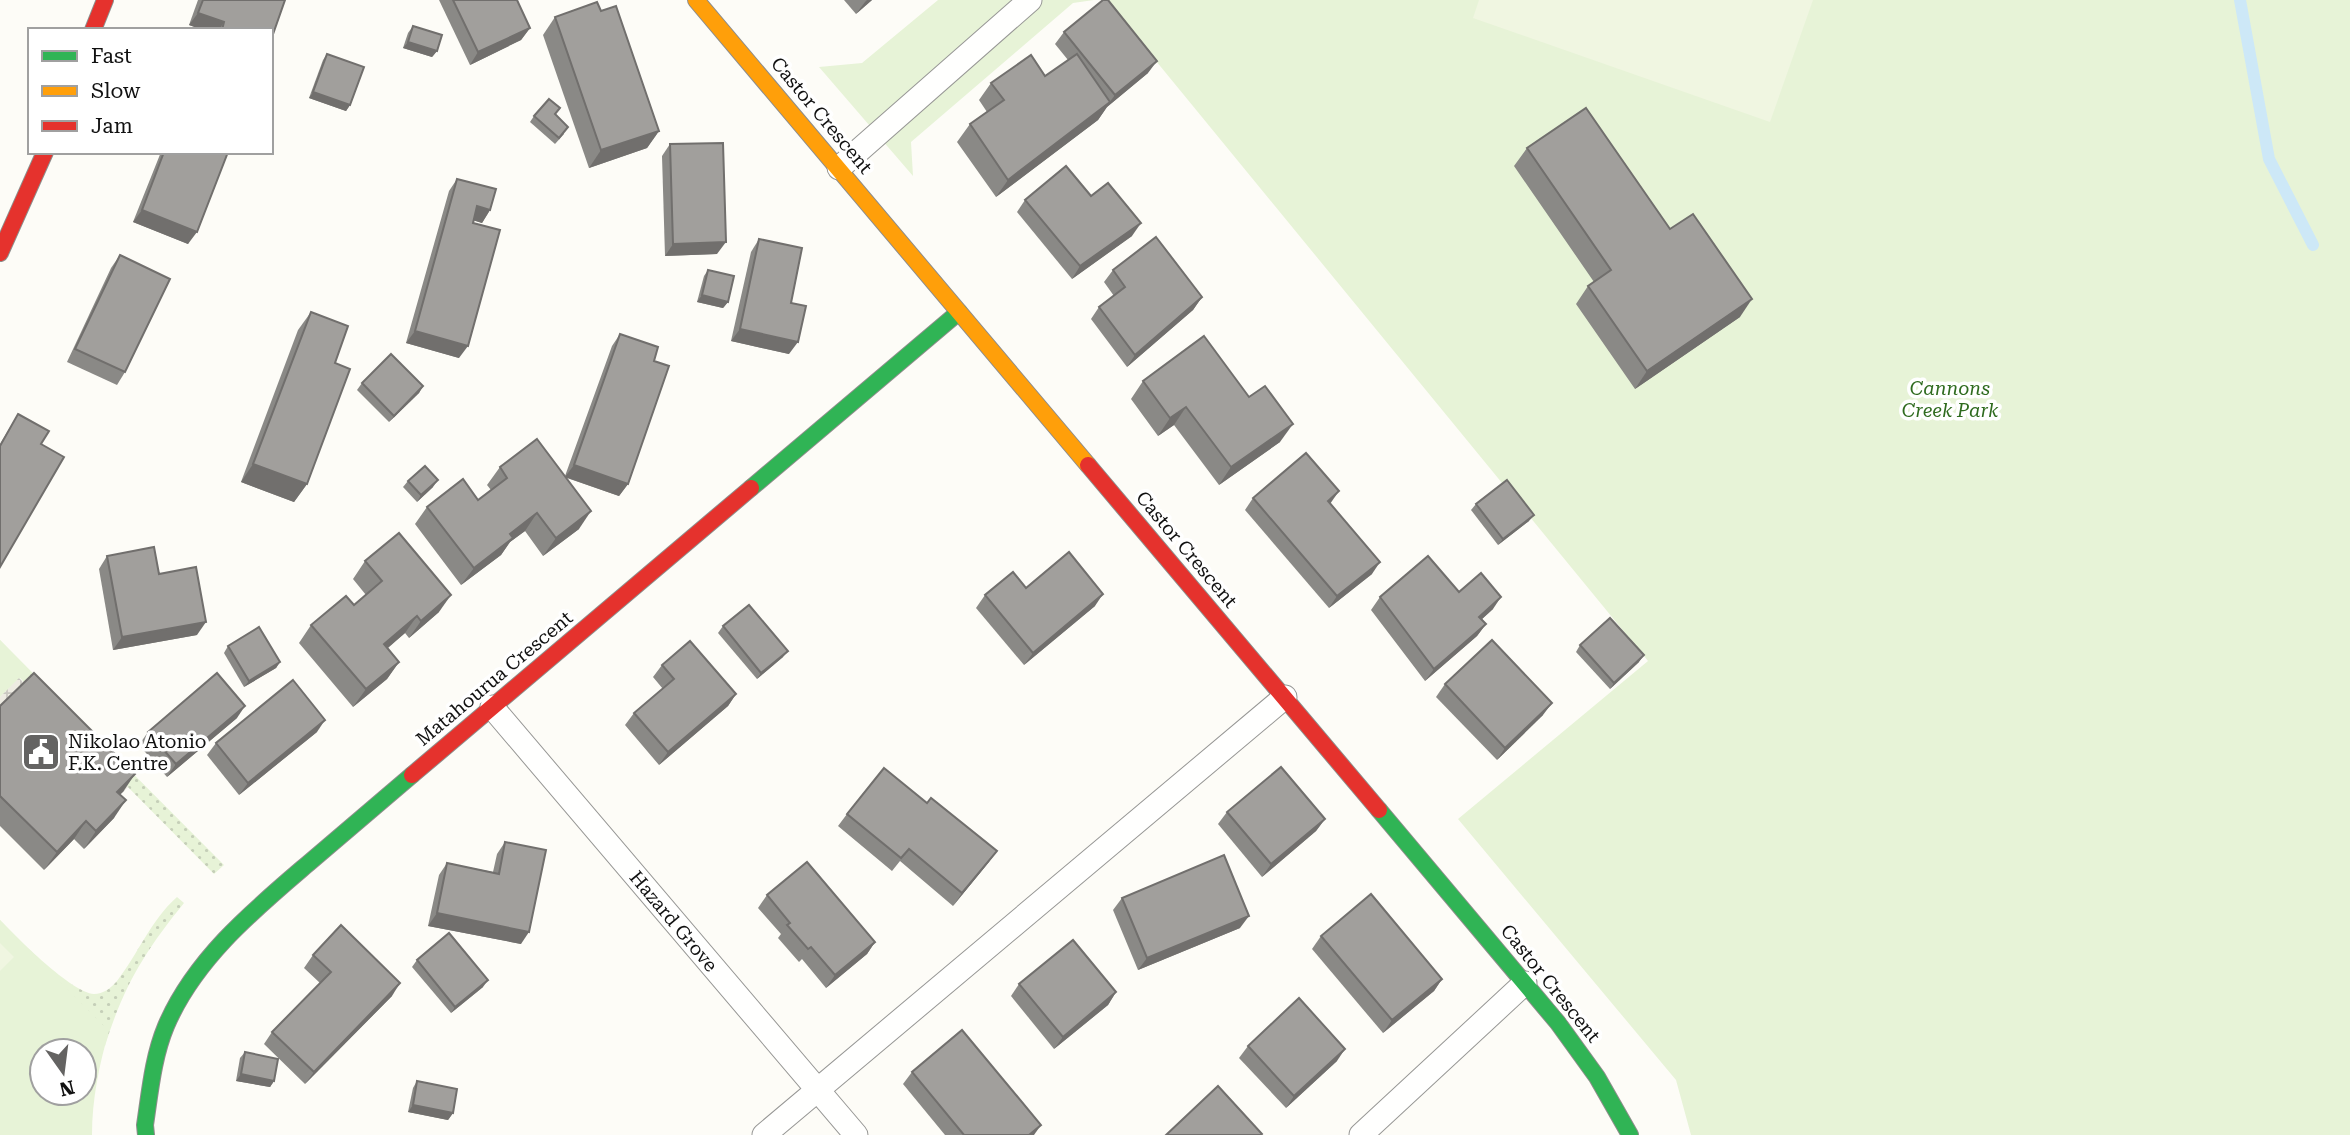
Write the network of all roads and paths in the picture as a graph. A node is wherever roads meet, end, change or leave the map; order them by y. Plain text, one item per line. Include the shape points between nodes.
1 (105, 0) edge
2 (696, 0) edge
3 (1030, 0) edge
4 (94, 28) edge
5 (44, 154) edge
6 (839, 168) junction
7 (0, 253) edge
8 (959, 312) junction
9 (1285, 697) junction
10 (492, 707) junction
11 (1525, 983) junction
12 (817, 1090) junction
13 (146, 1135) edge
14 (764, 1135) edge
15 (856, 1135) edge
16 (1361, 1135) edge
17 (1630, 1135) edge

1 - 4 street
2 - 6 street, Castor Crescent
3 - 6 lane
5 - 7 street
6 - 8 street, Castor Crescent
8 - 9 street, Castor Crescent
8 - 10 street, Matahourua Crescent
9 - 11 street, Castor Crescent
9 - 12 lane
10 - 12 lane, Hazard Grove
10 - 13 street, Matahourua Crescent via 267,898 214,950 173,1012 158,1048
11 - 16 lane
11 - 17 street, Castor Crescent via 1592,1066
12 - 14 lane
12 - 15 lane, Hazard Grove

